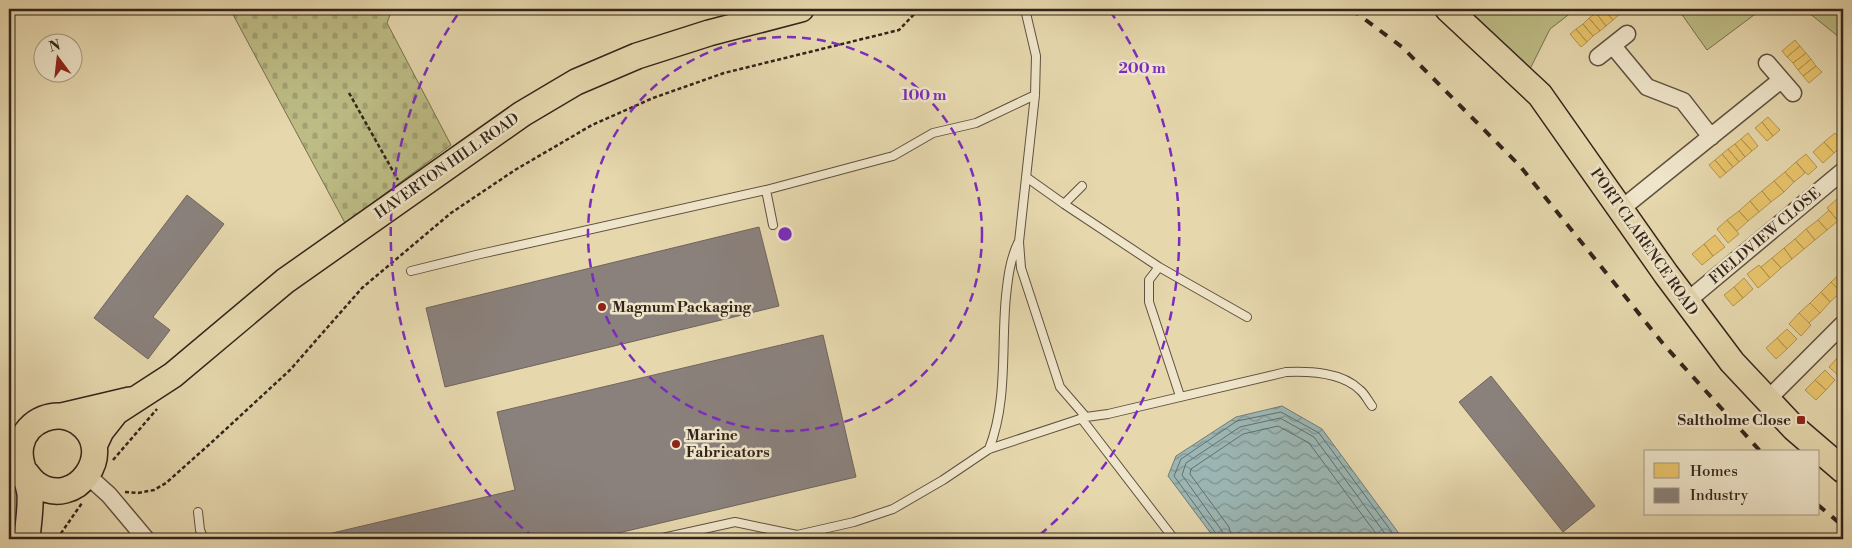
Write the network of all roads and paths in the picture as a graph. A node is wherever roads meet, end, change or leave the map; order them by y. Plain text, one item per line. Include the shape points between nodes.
1 (801, 9) edge
2 (919, 9) edge
3 (1025, 9) edge
4 (1448, 9) edge
5 (1627, 34) dead end
6 (1613, 46) junction
7 (1598, 57) dead end
8 (1767, 63) dead end
9 (1781, 80) junction
10 (349, 92) dead end
11 (1793, 93) dead end
12 (1035, 95) junction
13 (1711, 137) junction
14 (1843, 170) edge
15 (1026, 177) junction
16 (1082, 186) dead end
17 (766, 190) junction
18 (406, 194) junction
19 (1064, 204) junction
20 (1621, 210) junction
21 (773, 225) dead end
22 (1019, 242) junction
23 (1159, 267) junction
24 (411, 272) dead end
25 (1686, 302) junction
26 (1247, 317) dead end
27 (1843, 324) edge
28 (1180, 396) junction
29 (134, 399) junction
30 (1767, 400) junction
31 (1372, 406) dead end
32 (159, 407) dead end
33 (62, 416) junction
34 (1084, 417) junction
35 (15, 443) edge
36 (989, 448) junction
37 (1820, 450) edge
38 (1820, 450) edge
39 (1843, 470) edge
40 (26, 473) junction
41 (88, 475) junction
42 (108, 495) junction
43 (198, 512) dead end
44 (139, 534) edge
45 (28, 539) edge
46 (57, 539) edge
47 (204, 539) edge
48 (658, 539) edge
49 (1174, 539) edge

1 - 18 main road, HAVERTON HILL ROAD via 637,56 576,82 522,114
2 - 42 path via 899,30 724,73 653,98 592,125 515,170 451,213 362,288 290,370 166,482 154,490 127,493 115,489
3 - 12 lane via 1036,56
4 - 20 main road, PORT CLARENCE ROAD via 1540,95
5 - 6 street
6 - 7 street
6 - 13 street via 1648,86 1683,101
8 - 9 street
9 - 11 street
9 - 13 street
10 - 18 path
12 - 15 lane
12 - 17 lane via 976,123 934,133 893,156
13 - 20 street
14 - 25 street, FIELDVIEW CLOSE
15 - 19 lane
15 - 22 lane
16 - 19 lane
17 - 21 lane
17 - 24 lane via 485,252
18 - 29 main road, HAVERTON HILL ROAD via 285,281 173,375
19 - 23 lane
20 - 25 main road, PORT CLARENCE ROAD
22 - 34 lane via 1021,268 1060,386
22 - 36 lane via 1008,280 1002,391
23 - 26 lane
23 - 28 lane via 1150,280 1149,302
25 - 30 main road, PORT CLARENCE ROAD via 1732,362
27 - 30 street
28 - 31 lane via 1268,375 1306,371 1339,378 1360,390
28 - 34 lane
29 - 33 main road, HAVERTON HILL ROAD
29 - 41 main road, HAVERTON HILL ROAD via 116,412 101,431
30 - 37 main road, PORT CLARENCE ROAD
32 - 41 path
33 - 35 main road, HAVERTON HILL ROAD via 48,417 36,423
33 - 41 main road via 73,419 90,435
34 - 36 lane
34 - 49 lane
35 - 40 main road, HAVERTON HILL ROAD
36 - 48 lane via 893,509 854,522 797,535 735,522
38 - 39 main road, PORT CLARENCE ROAD
40 - 41 main road via 36,484 50,490
40 - 45 main road, HAVERTON HILL ROAD via 30,494
41 - 42 street
41 - 45 main road, HAVERTON HILL ROAD via 52,502
41 - 46 path
42 - 44 street
43 - 47 lane

